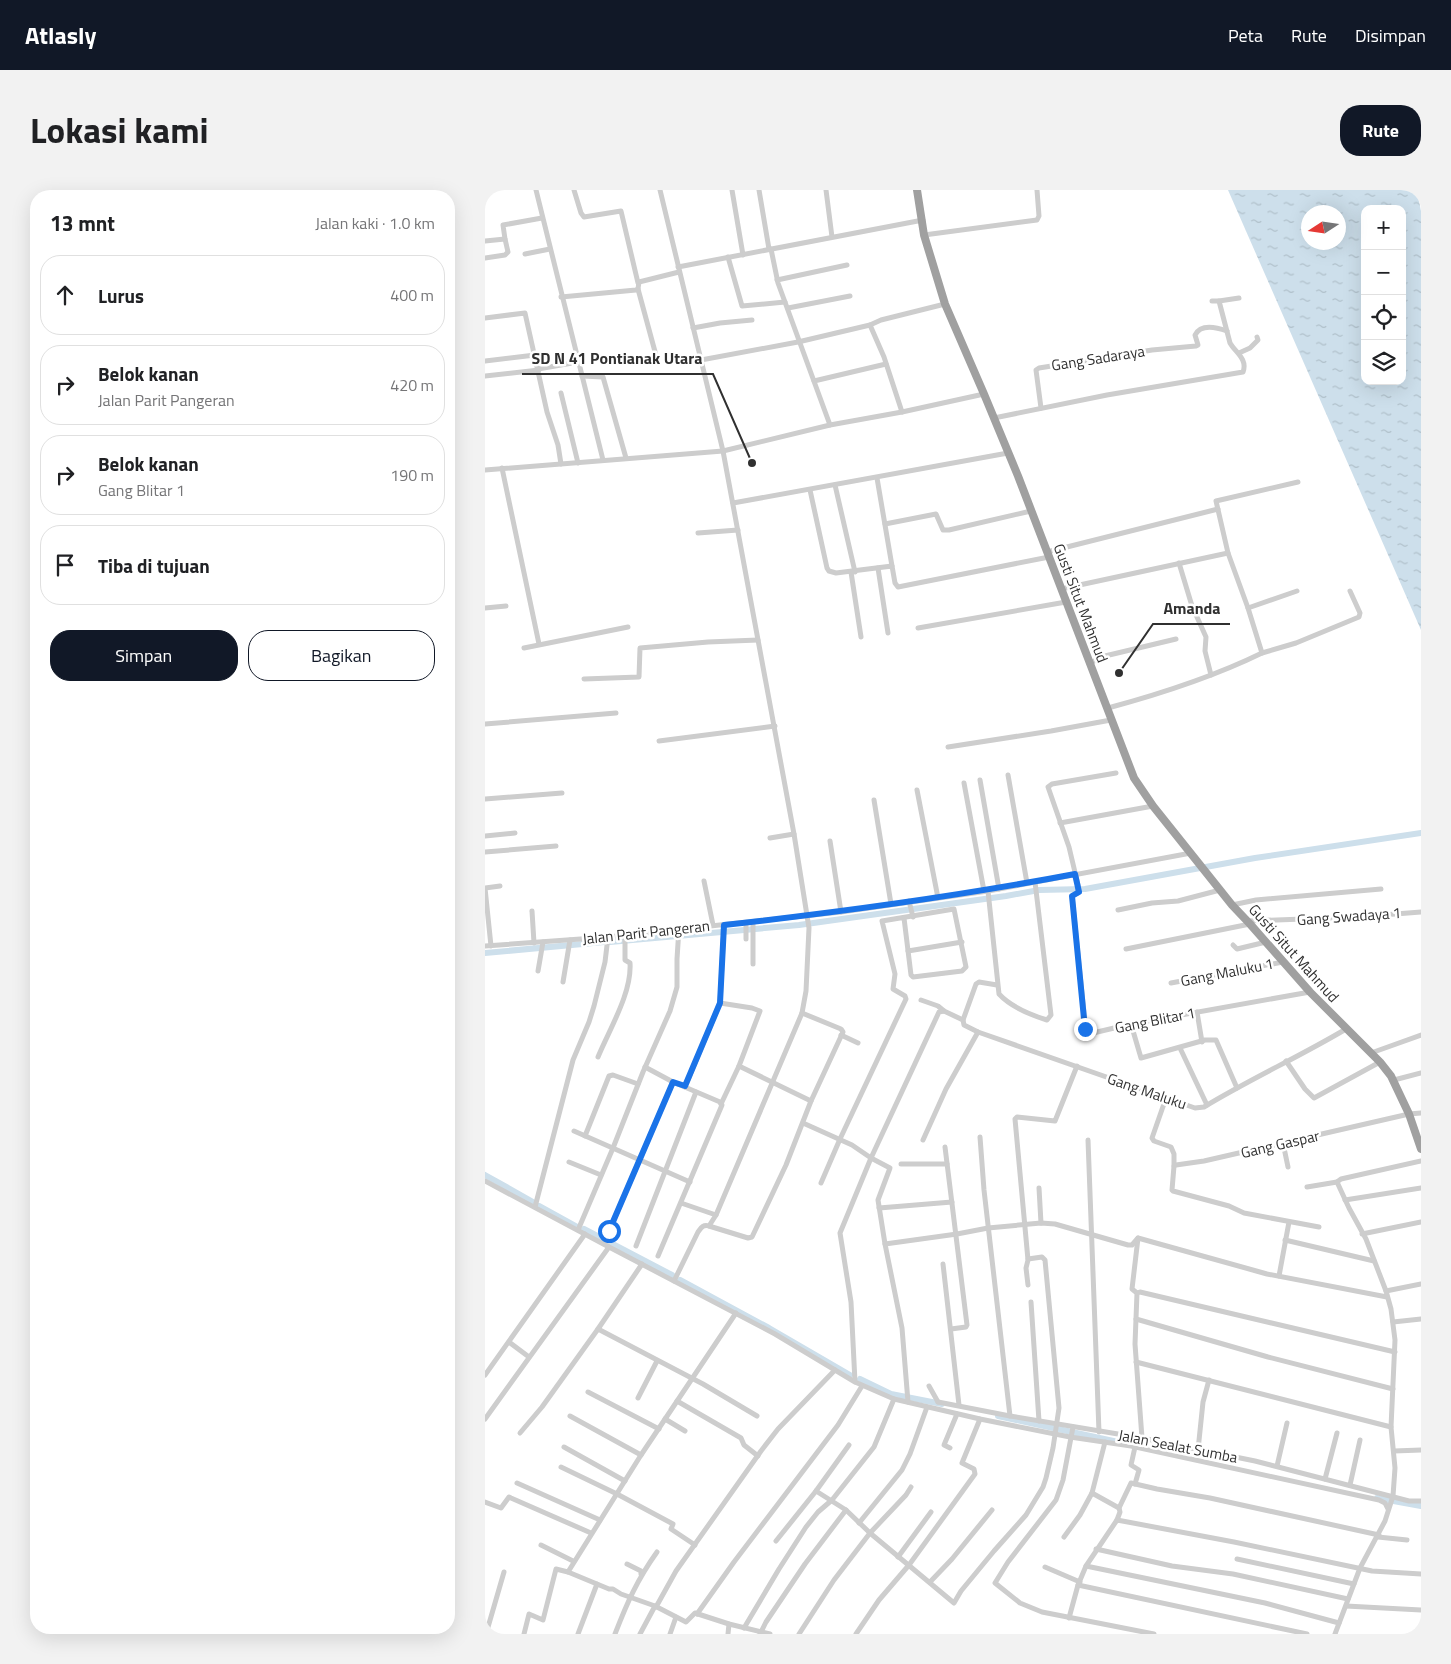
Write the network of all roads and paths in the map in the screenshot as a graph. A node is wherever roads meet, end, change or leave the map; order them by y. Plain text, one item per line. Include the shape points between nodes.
1 (536, 190) edge
2 (574, 190) edge
3 (660, 190) edge
4 (732, 190) edge
5 (759, 190) edge
6 (826, 190) edge
7 (917, 190) edge
8 (1037, 190) edge
9 (542, 218) junction
10 (923, 220) junction
11 (924, 235) junction
12 (833, 237) junction
13 (505, 239) junction
14 (485, 241) edge
15 (770, 249) junction
16 (550, 250) junction
17 (525, 254) dead end
18 (743, 255) junction
19 (728, 257) junction
20 (485, 258) edge
21 (847, 265) dead end
22 (679, 270) junction
23 (777, 280) junction
24 (638, 283) junction
25 (638, 290) junction
26 (850, 296) dead end
27 (561, 297) junction
28 (1239, 298) dead end
29 (1212, 301) dead end
30 (1219, 301) junction
31 (785, 302) junction
32 (945, 304) junction
33 (788, 308) junction
34 (485, 318) edge
35 (752, 320) dead end
36 (870, 325) junction
37 (693, 328) junction
38 (1227, 331) junction
39 (1257, 337) dead end
40 (798, 342) junction
41 (1239, 353) junction
42 (535, 355) junction
43 (657, 359) dead end
44 (701, 360) junction
45 (485, 361) edge
46 (578, 362) junction
47 (886, 364) junction
48 (539, 369) junction
49 (485, 376) edge
50 (582, 376) junction
51 (814, 380) junction
52 (561, 393) dead end
53 (984, 394) junction
54 (1041, 408) junction
55 (902, 412) junction
56 (994, 418) junction
57 (830, 425) junction
58 (723, 451) junction
59 (1008, 454) junction
60 (626, 458) junction
61 (603, 460) junction
62 (578, 462) junction
63 (561, 464) junction
64 (502, 468) junction
65 (485, 470) edge
66 (877, 478) junction
67 (1299, 482) dead end
68 (835, 485) junction
69 (810, 490) junction
70 (733, 504) junction
71 (1218, 509) junction
72 (1031, 511) junction
73 (885, 524) junction
74 (737, 530) junction
75 (698, 533) dead end
76 (1228, 553) junction
77 (1048, 555) junction
78 (1179, 563) junction
79 (892, 566) junction
80 (878, 568) junction
81 (853, 572) junction
82 (1061, 589) junction
83 (1297, 591) dead end
84 (1350, 591) dead end
85 (1066, 602) junction
86 (506, 606) dead end
87 (485, 608) edge
88 (1248, 608) junction
89 (628, 627) dead end
90 (918, 628) dead end
91 (888, 633) dead end
92 (861, 638) dead end
93 (1176, 639) dead end
94 (758, 640) junction
95 (539, 644) junction
96 (524, 648) dead end
97 (1262, 653) junction
98 (1090, 663) junction
99 (1211, 675) junction
100 (585, 680) dead end
101 (1108, 708) junction
102 (616, 713) dead end
103 (1111, 720) junction
104 (485, 724) edge
105 (775, 726) junction
106 (659, 741) dead end
107 (948, 748) dead end
108 (1116, 773) dead end
109 (1008, 775) dead end
110 (980, 780) dead end
111 (964, 783) dead end
112 (917, 790) dead end
113 (561, 793) dead end
114 (485, 799) edge
115 (874, 800) dead end
116 (1153, 806) junction
117 (1060, 823) junction
118 (515, 833) dead end
119 (794, 834) junction
120 (485, 836) edge
121 (770, 838) dead end
122 (830, 841) dead end
123 (556, 846) dead end
124 (485, 852) edge
125 (1193, 856) junction
126 (1075, 874) junction
127 (704, 881) dead end
128 (1027, 883) junction
129 (1035, 884) junction
130 (500, 886) dead end
131 (999, 889) junction
132 (1381, 889) dead end
133 (1220, 890) junction
134 (987, 892) junction
135 (938, 898) junction
136 (910, 903) junction
137 (891, 904) junction
138 (1232, 905) junction
139 (1118, 910) dead end
140 (532, 911) dead end
141 (841, 912) junction
142 (1421, 912) edge
143 (912, 915) junction
144 (808, 917) junction
145 (903, 918) junction
146 (753, 922) junction
147 (1249, 923) junction
148 (713, 925) junction
149 (723, 926) junction
150 (678, 931) junction
151 (625, 935) junction
152 (608, 937) junction
153 (570, 940) junction
154 (534, 942) junction
155 (961, 942) junction
156 (1266, 942) junction
157 (543, 944) junction
158 (1233, 945) dead end
159 (488, 946) edge
160 (1126, 949) dead end
161 (908, 951) junction
162 (1283, 962) junction
163 (753, 964) dead end
164 (538, 971) dead end
165 (563, 982) dead end
166 (1171, 983) dead end
167 (997, 985) junction
168 (1310, 992) junction
169 (921, 1000) dead end
170 (720, 1003) junction
171 (944, 1011) junction
172 (1197, 1012) junction
173 (802, 1013) junction
174 (963, 1020) junction
175 (1131, 1024) junction
176 (1345, 1029) junction
177 (978, 1032) junction
178 (841, 1035) junction
179 (1421, 1035) edge
180 (858, 1042) dead end
181 (1202, 1042) junction
182 (1180, 1048) junction
183 (1371, 1054) junction
184 (597, 1057) dead end
185 (1286, 1061) junction
186 (1380, 1062) junction
187 (739, 1066) junction
188 (1077, 1066) junction
189 (645, 1067) junction
190 (1421, 1073) edge
191 (1394, 1080) junction
192 (673, 1082) junction
193 (772, 1082) junction
194 (639, 1084) junction
195 (685, 1086) junction
196 (1237, 1088) junction
197 (696, 1092) junction
198 (1166, 1098) junction
199 (811, 1101) junction
200 (721, 1104) junction
201 (1207, 1105) junction
202 (1421, 1113) edge
203 (1409, 1114) junction
204 (803, 1123) junction
205 (574, 1131) dead end
206 (585, 1136) junction
207 (980, 1137) dead end
208 (840, 1139) junction
209 (923, 1140) dead end
210 (1088, 1140) dead end
211 (1283, 1143) junction
212 (613, 1148) junction
213 (945, 1148) dead end
214 (1421, 1149) edge
215 (871, 1158) junction
216 (638, 1159) junction
217 (1421, 1161) edge
218 (569, 1162) dead end
219 (901, 1164) dead end
220 (947, 1164) junction
221 (1174, 1166) junction
222 (1288, 1167) dead end
223 (664, 1170) junction
224 (601, 1175) junction
225 (485, 1181) edge
226 (690, 1182) junction
227 (1337, 1182) junction
228 (821, 1183) dead end
229 (1307, 1187) dead end
230 (1039, 1188) dead end
231 (1421, 1188) edge
232 (1345, 1200) junction
233 (952, 1202) junction
234 (681, 1203) junction
235 (535, 1207) junction
236 (879, 1208) junction
237 (716, 1215) junction
238 (1289, 1222) junction
239 (1421, 1222) edge
240 (1041, 1223) junction
241 (1025, 1224) junction
242 (709, 1226) junction
243 (1319, 1227) dead end
244 (989, 1228) junction
245 (578, 1230) junction
246 (609, 1231) dead end
247 (585, 1234) junction
248 (957, 1234) junction
249 (1362, 1234) junction
250 (1090, 1235) junction
251 (1138, 1238) junction
252 (1285, 1240) junction
253 (885, 1244) junction
254 (636, 1246) dead end
255 (609, 1247) junction
256 (658, 1256) dead end
257 (1028, 1259) junction
258 (1374, 1261) junction
259 (642, 1264) junction
260 (943, 1264) dead end
261 (1279, 1276) junction
262 (674, 1281) junction
263 (1421, 1284) edge
264 (1028, 1285) dead end
265 (1137, 1293) junction
266 (1387, 1294) junction
267 (1031, 1302) dead end
268 (736, 1313) junction
269 (1135, 1319) junction
270 (1421, 1319) edge
271 (1393, 1322) junction
272 (598, 1329) junction
273 (951, 1329) junction
274 (509, 1342) junction
275 (1395, 1352) junction
276 (529, 1357) junction
277 (657, 1361) junction
278 (1136, 1362) junction
279 (835, 1370) junction
280 (485, 1375) edge
281 (692, 1379) junction
282 (1209, 1380) junction
283 (855, 1382) junction
284 (862, 1386) junction
285 (929, 1386) dead end
286 (1393, 1389) junction
287 (588, 1392) dead end
288 (638, 1398) dead end
289 (894, 1399) junction
290 (677, 1401) junction
291 (908, 1402) junction
292 (959, 1405) junction
293 (927, 1406) junction
294 (936, 1406) junction
295 (957, 1414) junction
296 (570, 1416) dead end
297 (757, 1416) dead end
298 (1008, 1416) junction
299 (485, 1418) edge
300 (665, 1419) junction
301 (980, 1419) junction
302 (1039, 1421) junction
303 (1003, 1423) junction
304 (1287, 1423) dead end
305 (1391, 1427) junction
306 (659, 1429) junction
307 (1056, 1429) junction
308 (685, 1431) dead end
309 (1072, 1432) junction
310 (1099, 1432) junction
311 (520, 1433) dead end
312 (1337, 1433) dead end
313 (1142, 1438) junction
314 (1360, 1440) dead end
315 (1105, 1442) junction
316 (849, 1445) dead end
317 (1135, 1447) junction
318 (564, 1448) dead end
319 (950, 1448) dead end
320 (1197, 1450) junction
321 (1421, 1450) edge
322 (1394, 1451) junction
323 (641, 1455) junction
324 (758, 1456) junction
325 (1277, 1466) junction
326 (561, 1467) dead end
327 (1325, 1479) junction
328 (625, 1481) junction
329 (517, 1483) dead end
330 (1135, 1484) junction
331 (1350, 1485) junction
332 (911, 1487) dead end
333 (817, 1491) junction
334 (1092, 1492) junction
335 (617, 1494) junction
336 (1393, 1496) junction
337 (832, 1500) junction
338 (1421, 1501) edge
339 (485, 1502) edge
340 (1119, 1508) junction
341 (1389, 1508) junction
342 (845, 1510) junction
343 (992, 1510) dead end
344 (931, 1512) dead end
345 (600, 1520) junction
346 (1117, 1520) junction
347 (859, 1523) junction
348 (591, 1533) junction
349 (870, 1533) junction
350 (1378, 1536) junction
351 (1064, 1537) dead end
352 (1407, 1540) dead end
353 (776, 1541) dead end
354 (541, 1545) dead end
355 (695, 1545) junction
356 (1096, 1550) junction
357 (657, 1552) dead end
358 (898, 1557) junction
359 (1237, 1560) dead end
360 (573, 1561) junction
361 (627, 1564) dead end
362 (909, 1565) junction
363 (1086, 1566) junction
364 (1045, 1568) dead end
365 (1360, 1568) junction
366 (503, 1572) dead end
367 (568, 1572) junction
368 (641, 1574) junction
369 (1421, 1574) edge
370 (930, 1582) junction
371 (1079, 1583) junction
372 (597, 1584) junction
373 (1354, 1584) junction
374 (629, 1597) junction
375 (1348, 1599) junction
376 (656, 1606) junction
377 (1346, 1606) junction
378 (1421, 1610) edge
379 (697, 1614) junction
380 (676, 1617) junction
381 (1069, 1618) junction
382 (1339, 1622) junction
383 (729, 1624) junction
384 (745, 1628) junction
385 (1135, 1632) edge
386 (760, 1633) edge
387 (486, 1634) edge
388 (523, 1634) edge
389 (578, 1634) edge
390 (615, 1634) edge
391 (640, 1634) edge
392 (670, 1634) edge
393 (728, 1634) edge
394 (770, 1634) edge
395 (799, 1634) edge
396 (856, 1634) edge
397 (1154, 1634) edge
398 (1307, 1634) edge
399 (1335, 1634) edge

1 - 9 street
2 - 24 street via 584,217 621,211
3 - 22 street
4 - 18 street
5 - 15 street
6 - 12 street
7 - 10 highway, Gusti Situt Mahmud
8 - 11 street via 1037,220
9 - 13 street via 503,225
9 - 16 street
10 - 11 highway, Gusti Situt Mahmud
10 - 12 street
11 - 32 highway, Gusti Situt Mahmud
12 - 15 street
13 - 14 street
13 - 20 street via 507,254
15 - 18 street
15 - 23 street
16 - 17 street
16 - 27 street
18 - 19 street
19 - 22 street
19 - 31 street via 742,306
21 - 23 street
22 - 24 street
22 - 37 street
23 - 31 street
24 - 25 street
25 - 27 street
25 - 43 street
26 - 33 street
27 - 46 street
28 - 30 street
29 - 30 street
30 - 38 street
31 - 33 street
32 - 36 street
32 - 53 highway, Gusti Situt Mahmud
33 - 40 street
34 - 42 street via 525,313
35 - 37 street
36 - 40 street
36 - 47 street
37 - 44 street
38 - 41 street via 1230,343
38 - 54 street, Gang Sadaraya via 1204,327 1195,332 1197,346 1039,368 1036,370
39 - 41 street via 1255,344
40 - 44 street
40 - 51 street
41 - 54 street via 1243,372
42 - 45 street
42 - 48 street
44 - 58 street
46 - 48 street
46 - 50 street
47 - 51 street
47 - 55 street
48 - 49 street
48 - 63 street
50 - 60 street via 603,377
50 - 61 street
51 - 57 street
52 - 62 street
53 - 55 street
53 - 56 highway, Gusti Situt Mahmud
54 - 56 street
55 - 57 street
56 - 59 highway, Gusti Situt Mahmud
57 - 58 street
58 - 60 street
58 - 70 street
59 - 66 street
59 - 72 highway, Gusti Situt Mahmud
60 - 61 street
61 - 62 street
62 - 63 street
63 - 64 street
64 - 65 street
64 - 95 street
66 - 68 street
66 - 73 street
67 - 71 street via 1213,502
68 - 69 street
68 - 81 street
69 - 70 street
69 - 81 street via 827,568 836,573
70 - 74 street
71 - 76 street
71 - 77 street
72 - 73 street via 949,530 943,530 936,514
72 - 77 highway, Gusti Situt Mahmud
73 - 79 street
74 - 75 street
74 - 94 street
76 - 78 street
76 - 88 street
77 - 79 street via 898,587
77 - 82 highway, Gusti Situt Mahmud
78 - 82 street
78 - 99 street via 1206,637 1205,651
79 - 80 street
80 - 81 street
80 - 91 street
81 - 92 street
82 - 85 highway, Gusti Situt Mahmud
83 - 88 street
84 - 97 street via 1359,617
85 - 90 street
85 - 98 highway, Gusti Situt Mahmud
86 - 87 street
88 - 97 street
89 - 95 street
93 - 98 street via 1105,656
94 - 100 street via 640,648 639,677
94 - 105 street
95 - 96 street
97 - 99 street
98 - 101 highway, Gusti Situt Mahmud
99 - 101 street
101 - 103 highway, Gusti Situt Mahmud
102 - 104 street
103 - 107 street
103 - 116 highway, Gusti Situt Mahmud via 1135,778
105 - 106 street
105 - 119 street
108 - 117 street via 1048,785
109 - 128 street
110 - 131 street
111 - 134 street
112 - 135 street
113 - 114 street
115 - 137 street
116 - 117 street
116 - 125 highway, Gusti Situt Mahmud
117 - 126 street
118 - 120 street
119 - 121 street
119 - 144 street
122 - 141 street
123 - 124 street
125 - 126 street, Jalan Parit Pangeran
125 - 133 highway, Gusti Situt Mahmud
126 - 129 street, Jalan Parit Pangeran
126 - 175 street, Gang Blitar 1 via 1079,891 1072,896 1086,1032
127 - 148 street
128 - 129 street, Jalan Parit Pangeran
128 - 131 street, Jalan Parit Pangeran
129 - 167 street via 1050,1018 1037,1017 1010,1003 999,994
130 - 159 street via 485,888
131 - 134 street, Jalan Parit Pangeran
132 - 138 street
133 - 138 highway, Gusti Situt Mahmud
133 - 139 street via 1178,901
134 - 135 street, Jalan Parit Pangeran
134 - 167 street
135 - 136 street, Jalan Parit Pangeran
136 - 137 street, Jalan Parit Pangeran
136 - 143 street
137 - 141 street, Jalan Parit Pangeran
138 - 147 highway, Gusti Situt Mahmud
140 - 154 street
141 - 144 street, Jalan Parit Pangeran
142 - 147 street, Gang Swadaya 1
143 - 145 street
143 - 155 street via 953,909
144 - 146 street, Jalan Parit Pangeran
144 - 173 street via 807,991
145 - 161 street
145 - 208 street via 881,922 895,974 893,989 906,999
146 - 149 street, Jalan Parit Pangeran via 746,930
146 - 163 street
147 - 156 highway, Gusti Situt Mahmud
147 - 160 street, Gang Swadaya 1
148 - 149 street, Jalan Parit Pangeran
148 - 150 street, Jalan Parit Pangeran
149 - 170 street
150 - 151 street, Jalan Parit Pangeran
150 - 189 street via 677,987
151 - 152 street, Jalan Parit Pangeran
151 - 184 street via 625,960 630,963 625,995
152 - 153 street, Jalan Parit Pangeran
152 - 235 street via 594,1006 573,1060
153 - 157 street, Jalan Parit Pangeran
153 - 165 street
154 - 157 street, Jalan Parit Pangeran
154 - 159 street, Jalan Parit Pangeran
155 - 161 street
155 - 161 street via 965,968 962,971 913,977
156 - 158 street via 1237,949
156 - 162 highway, Gusti Situt Mahmud
157 - 164 street
162 - 166 street, Gang Maluku 1
162 - 168 highway, Gusti Situt Mahmud
167 - 174 street via 976,984
168 - 172 street, Gang Blitar 1
168 - 176 highway, Gusti Situt Mahmud
169 - 171 street
170 - 187 street via 761,1011
170 - 195 street
171 - 174 street
171 - 215 street via 939,1012 930,1030
172 - 175 street, Gang Blitar 1
172 - 181 street
173 - 178 street via 841,1029
173 - 193 street
174 - 177 street, Gang Maluku via 964,1025
175 - 182 street via 1141,1058
176 - 183 highway, Gusti Situt Mahmud
176 - 185 street, Gang Maluku
177 - 188 street, Gang Maluku
177 - 209 street via 946,1089
178 - 180 street
178 - 199 street
179 - 183 street
181 - 182 street
181 - 196 street via 1216,1040
182 - 201 street
183 - 186 highway, Gusti Situt Mahmud
185 - 186 street via 1314,1098
185 - 196 street, Gang Maluku
186 - 191 highway, Gusti Situt Mahmud
187 - 193 street
187 - 200 street
188 - 198 street, Gang Maluku
188 - 241 street via 1055,1121 1015,1119
189 - 192 street
189 - 194 street
190 - 191 street
191 - 203 highway, Gusti Situt Mahmud
192 - 195 street
192 - 216 street
193 - 199 street
193 - 237 street
194 - 206 street via 609,1076
194 - 212 street
195 - 197 street
196 - 201 street, Gang Maluku
197 - 200 street
197 - 223 street
198 - 201 street, Gang Maluku via 1195,1108
198 - 221 street via 1152,1138 1171,1147
199 - 204 street
200 - 226 street
202 - 203 street, Gang Gaspar
203 - 211 street, Gang Gaspar
203 - 214 highway, Gusti Situt Mahmud
204 - 208 street
204 - 242 street via 752,1237
205 - 206 street
206 - 212 street
207 - 244 street
208 - 215 street
208 - 228 street
210 - 250 street
211 - 221 street, Gang Gaspar
211 - 222 street
212 - 216 street
212 - 224 street
213 - 220 street
215 - 236 street via 890,1168 879,1196
215 - 283 street via 839,1237 851,1302
216 - 223 street
216 - 246 street
217 - 227 street
218 - 224 street
219 - 220 street
220 - 233 street
221 - 238 street via 1173,1192 1229,1206 1244,1214
223 - 226 street
223 - 254 street
224 - 245 street
225 - 235 street, Jalan Sealat Sumba
226 - 234 street
227 - 229 street
227 - 232 street
230 - 240 street
231 - 232 street
232 - 249 street
233 - 236 street
233 - 248 street
234 - 237 street
234 - 256 street
235 - 245 street, Jalan Sealat Sumba
236 - 253 street
237 - 242 street
238 - 243 street
238 - 252 street
239 - 249 street
240 - 241 street
240 - 250 street
241 - 244 street
241 - 257 street
242 - 262 street via 701,1227
244 - 248 street
244 - 298 street
245 - 247 street, Jalan Sealat Sumba
247 - 255 street, Jalan Sealat Sumba
247 - 274 street
248 - 253 street
248 - 273 street via 967,1325
249 - 258 street
250 - 251 street via 1128,1246
250 - 310 street
251 - 261 street
251 - 265 street via 1132,1289
252 - 258 street
252 - 261 street
253 - 291 street via 902,1328
255 - 259 street, Jalan Sealat Sumba
255 - 276 street
257 - 264 street
257 - 307 street via 1042,1257 1045,1260 1059,1408
258 - 266 street
259 - 262 street, Jalan Sealat Sumba
259 - 272 street
260 - 273 street
261 - 266 street
262 - 268 street, Jalan Sealat Sumba
263 - 266 street
265 - 269 street
265 - 275 street
266 - 271 street
267 - 302 street
268 - 279 street, Jalan Sealat Sumba
268 - 281 street
269 - 278 street
269 - 286 street via 1268,1358
270 - 271 street
271 - 275 street
272 - 277 street
272 - 311 street
273 - 292 street
274 - 276 street
274 - 280 street
275 - 286 street
276 - 299 street
277 - 281 street
277 - 288 street
278 - 282 street
278 - 313 street
279 - 283 street, Jalan Sealat Sumba
279 - 324 street
281 - 290 street
281 - 297 street
282 - 305 street
282 - 320 street
283 - 284 street, Jalan Sealat Sumba
284 - 289 street, Jalan Sealat Sumba
284 - 379 street via 838,1425
285 - 294 street
286 - 305 street
287 - 306 street
289 - 291 street, Jalan Sealat Sumba
289 - 337 street via 874,1447
290 - 300 street
290 - 324 street via 741,1438 744,1445
291 - 293 street, Jalan Sealat Sumba
292 - 294 street, Jalan Sealat Sumba
292 - 298 street, Jalan Sealat Sumba
293 - 294 street, Jalan Sealat Sumba
293 - 347 street via 902,1470
294 - 295 street
295 - 301 street
295 - 319 street via 944,1445
296 - 323 street
298 - 302 street, Jalan Sealat Sumba
298 - 303 street
300 - 306 street
300 - 308 street
301 - 303 street
301 - 362 street via 962,1463 974,1468 975,1474
302 - 307 street, Jalan Sealat Sumba
303 - 307 street
304 - 325 street
305 - 322 street
306 - 323 street
307 - 309 street, Jalan Sealat Sumba
307 - 309 street
307 - 370 street via 1045,1483 1029,1512 954,1603
309 - 310 street, Jalan Sealat Sumba
309 - 315 street
309 - 381 street via 1056,1500 995,1583 1020,1603
310 - 313 street, Jalan Sealat Sumba
312 - 327 street
313 - 320 street, Jalan Sealat Sumba
314 - 331 street
315 - 317 street
315 - 334 street
316 - 333 street
317 - 330 street via 1131,1465 1139,1470
317 - 341 street via 1379,1500
318 - 328 street
320 - 325 street, Jalan Sealat Sumba
321 - 322 street
322 - 336 street
323 - 328 street
324 - 355 street
325 - 327 street, Jalan Sealat Sumba
326 - 335 street
327 - 331 street, Jalan Sealat Sumba
328 - 335 street
329 - 345 street
330 - 340 street via 1131,1483
330 - 350 street
331 - 336 street, Jalan Sealat Sumba
332 - 349 street
333 - 337 street
333 - 353 street
334 - 340 street
334 - 351 street
335 - 345 street
335 - 355 street via 673,1524 671,1529
336 - 338 street, Jalan Sealat Sumba
336 - 341 street
337 - 342 street
337 - 384 street via 805,1527
339 - 348 street via 501,1508 509,1497
340 - 346 street
341 - 350 street
342 - 347 street
342 - 386 street
343 - 370 street
344 - 358 street
345 - 348 street
346 - 356 street
346 - 365 street
347 - 349 street
348 - 360 street
349 - 358 street
349 - 395 street
350 - 352 street
350 - 365 street
354 - 360 street
355 - 376 street via 669,1581
356 - 363 street
356 - 375 street via 1172,1566 1233,1574
357 - 368 street
358 - 362 street
359 - 373 street
360 - 367 street
361 - 368 street
362 - 370 street
362 - 396 street
363 - 371 street
363 - 382 street via 1257,1601
364 - 371 street
365 - 369 street
365 - 373 street
366 - 387 street
367 - 372 street
367 - 388 street via 556,1569 543,1620 529,1614
368 - 374 street
371 - 381 street
371 - 398 street
372 - 374 street
372 - 389 street
373 - 375 street
374 - 376 street
374 - 390 street
375 - 377 street
376 - 380 street
376 - 391 street
377 - 378 street
377 - 382 street
379 - 380 street via 687,1622
379 - 383 street
380 - 392 street
381 - 385 street
382 - 399 street
383 - 384 street
383 - 393 street
384 - 386 street
385 - 397 street
386 - 394 street

